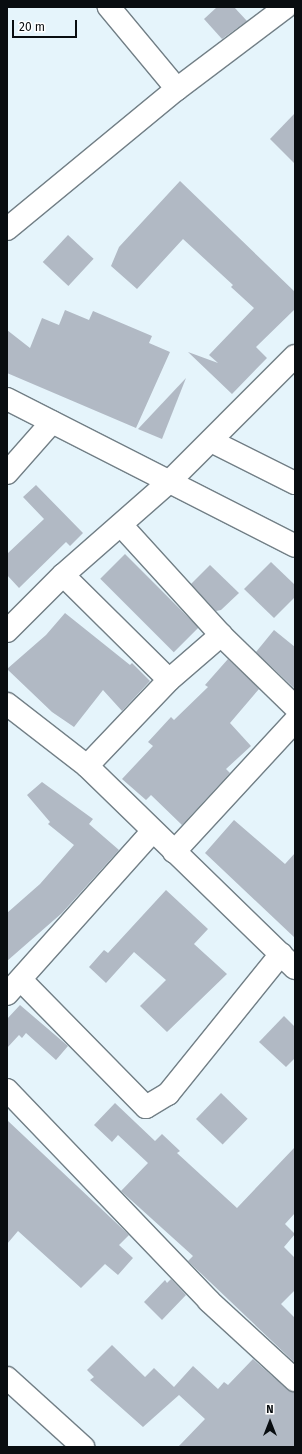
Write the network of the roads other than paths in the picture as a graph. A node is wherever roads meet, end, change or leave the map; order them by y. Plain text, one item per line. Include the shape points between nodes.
1 (109, 7) edge
2 (286, 7) edge
3 (177, 89) junction
4 (7, 229) edge
5 (295, 356) edge
6 (7, 399) edge
7 (52, 422) junction
8 (211, 441) junction
9 (7, 473) edge
10 (169, 482) junction
11 (295, 483) edge
12 (121, 526) junction
13 (295, 546) edge
14 (63, 575) junction
15 (7, 631) edge
16 (221, 635) junction
17 (169, 680) junction
18 (7, 704) edge
19 (295, 706) edge
20 (295, 721) edge
21 (87, 766) junction
22 (152, 832) junction
23 (174, 852) junction
24 (288, 961) edge
25 (11, 989) edge
26 (7, 1090) edge
27 (7, 1378) edge
28 (295, 1380) edge
29 (83, 1447) edge

1 - 3 street
2 - 3 street
3 - 4 street
5 - 8 street
6 - 7 street
7 - 9 street
7 - 10 street
8 - 10 street
8 - 11 street
10 - 12 street
10 - 13 street
12 - 14 street
12 - 16 street
14 - 15 street
14 - 17 street
16 - 17 street
16 - 19 street
17 - 21 street
18 - 21 street
20 - 23 street
21 - 22 street
22 - 23 street
22 - 25 street
23 - 24 street
24 - 25 street via 168,1094 146,1107
26 - 28 street via 210,1301
27 - 29 street

